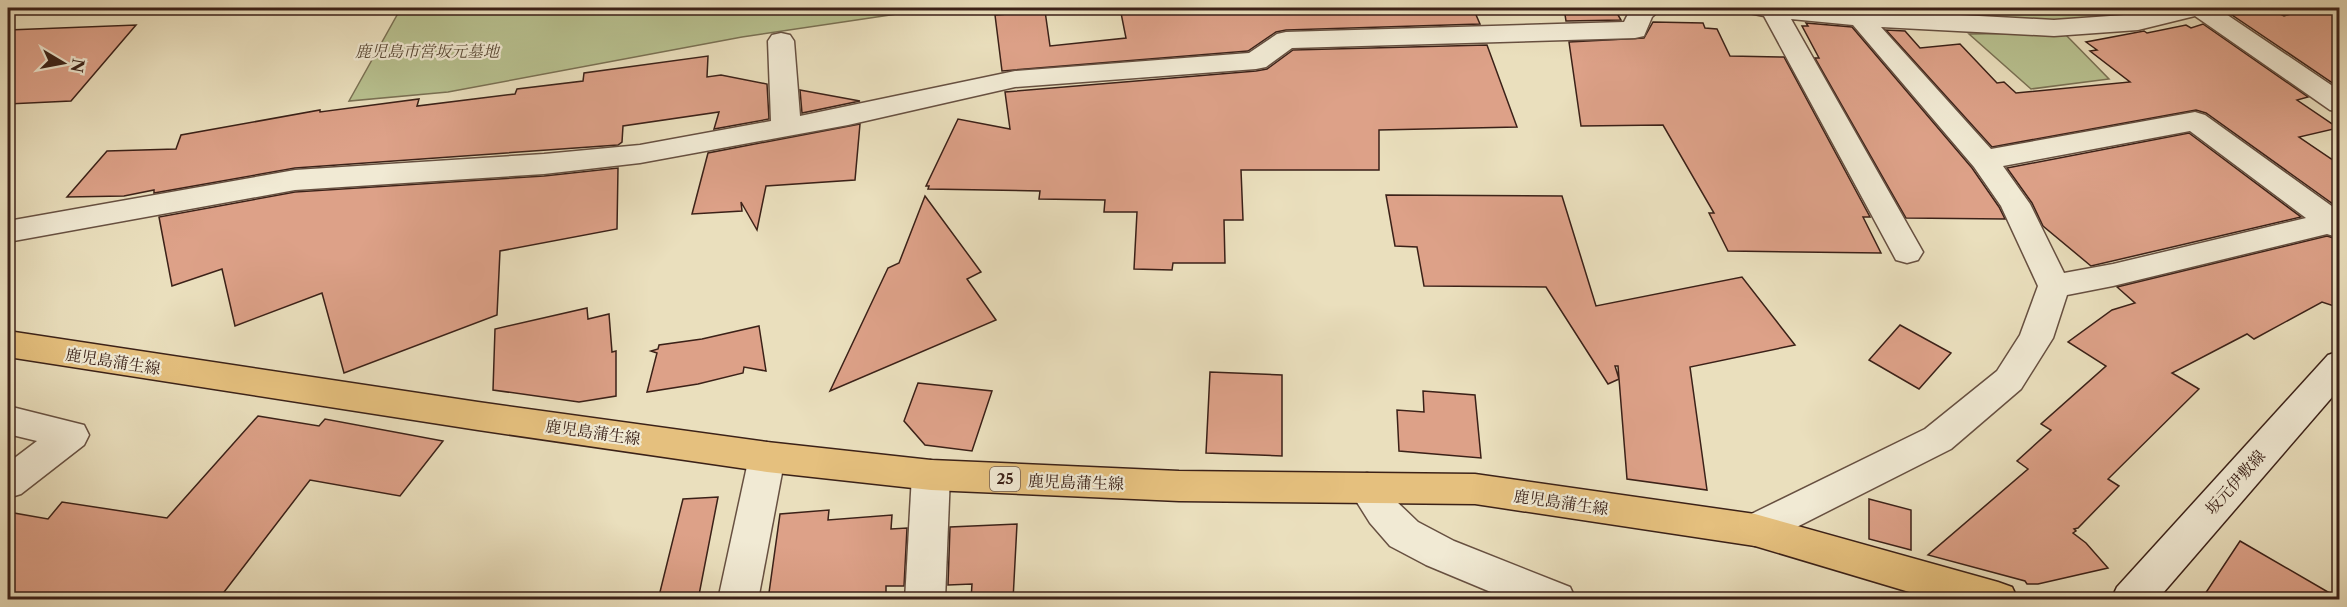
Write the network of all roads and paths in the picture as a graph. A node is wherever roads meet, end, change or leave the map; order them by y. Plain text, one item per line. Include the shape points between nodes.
1 (1649, 8) edge
2 (1766, 8) edge
3 (2194, 8) edge
4 (2201, 8) edge
5 (1858, 12) edge
6 (781, 41) dead end
7 (2340, 104) edge
8 (786, 127) junction
9 (1984, 160) junction
10 (2336, 225) edge
11 (8, 232) edge
12 (1908, 252) dead end
13 (2054, 286) junction
14 (8, 344) edge
15 (2336, 374) edge
16 (8, 420) edge
17 (767, 457) junction
18 (931, 476) junction
19 (8, 483) edge
20 (1367, 488) junction
21 (1755, 530) junction
22 (738, 600) edge
23 (925, 600) edge
24 (1556, 600) edge
25 (1998, 600) edge
26 (2131, 600) edge

1 - 8 street via 1640,13 1635,30 1286,40 1256,61 1015,79
2 - 5 street
2 - 12 street
3 - 5 street via 2138,22 2054,28 1909,22
4 - 7 street
5 - 9 street
6 - 8 street
8 - 11 street via 640,154 295,180
9 - 10 street via 2195,121
9 - 13 street via 2015,204
10 - 13 street
13 - 21 street via 2036,338 2009,380 1938,439
14 - 17 main road, 鹿児島蒲生線 / 25
15 - 26 street, 坂元伊敷線
16 - 19 street via 71,435
17 - 18 main road, 鹿児島蒲生線 / 25
17 - 22 street
18 - 20 main road, 鹿児島蒲生線 / 25 via 1179,486
18 - 23 street
20 - 21 main road, 鹿児島蒲生線 / 25 via 1475,489
20 - 24 street via 1404,534 1440,553
21 - 25 main road, 鹿児島蒲生線 / 25

